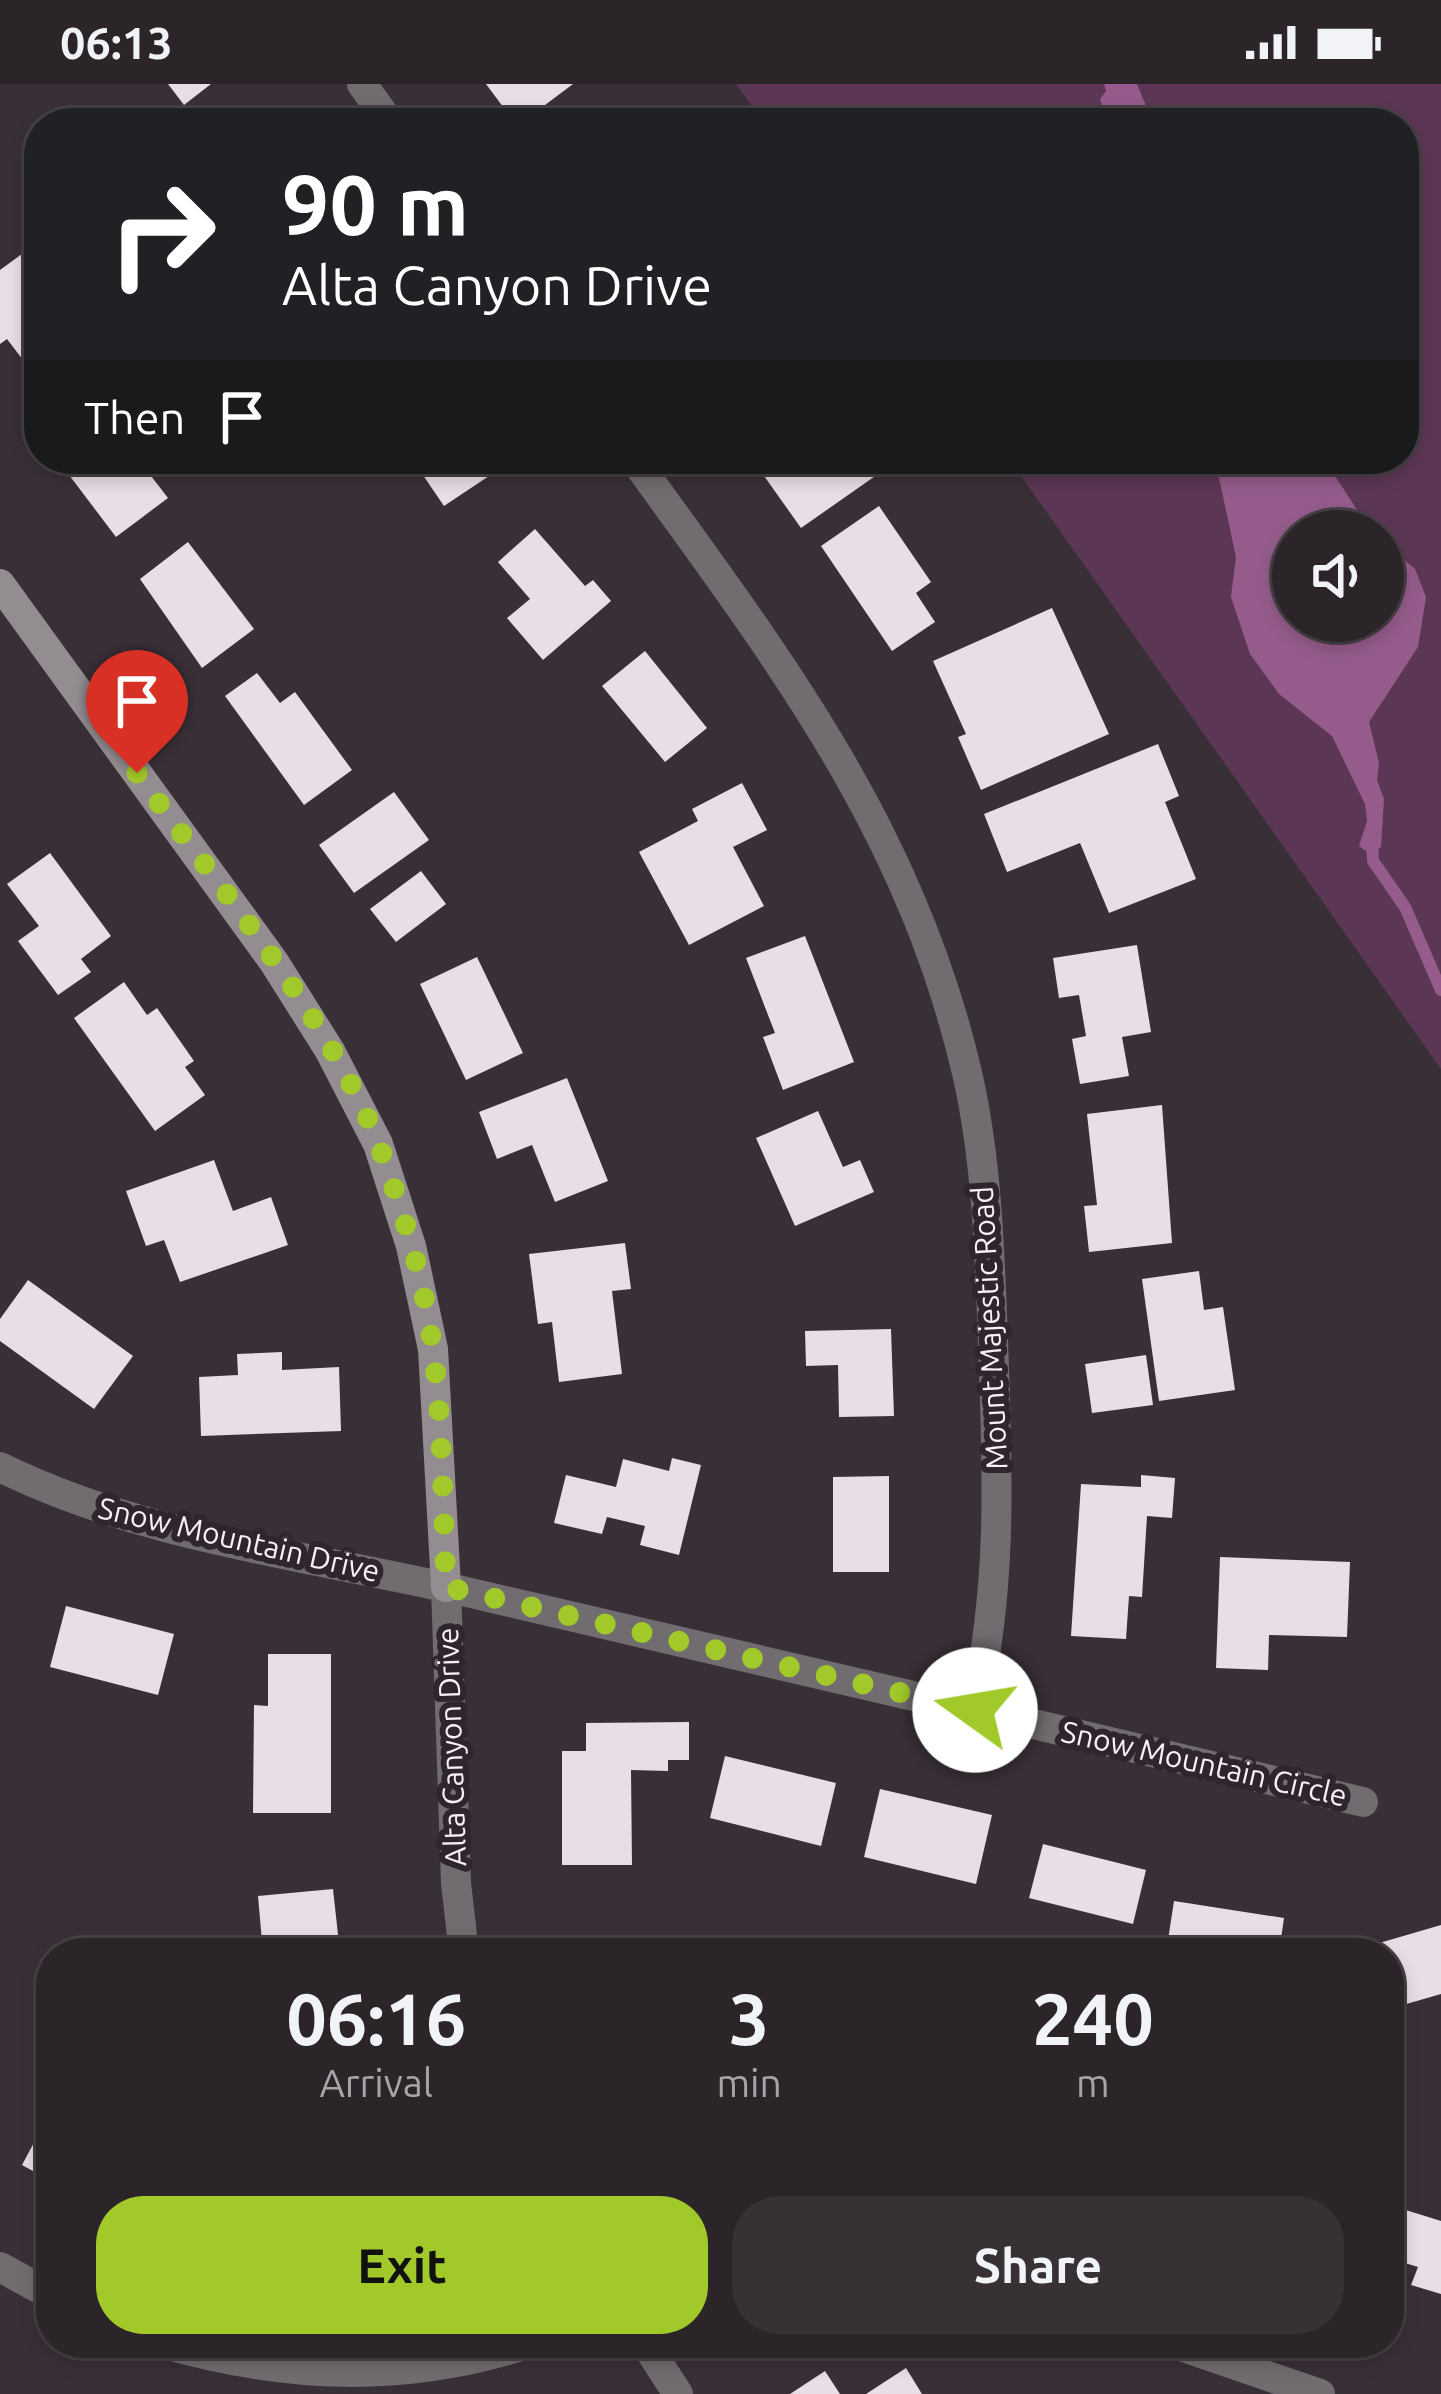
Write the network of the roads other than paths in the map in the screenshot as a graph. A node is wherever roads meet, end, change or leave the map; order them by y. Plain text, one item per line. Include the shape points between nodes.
1 (645, 474) edge
2 (0, 584) edge
3 (0, 1467) edge
4 (446, 1587) junction
5 (975, 1710) junction
6 (1363, 1802) dead end
7 (462, 1938) edge
8 (0, 2267) edge
9 (36, 2287) edge
10 (215, 2358) edge
11 (476, 2358) edge
12 (655, 2358) edge
13 (1216, 2358) edge
14 (678, 2394) edge
15 (1320, 2394) edge

1 - 5 street, Mount Majestic Road via 797,685 871,809 928,940 968,1079 988,1220 999,1515 997,1584
2 - 4 street, Alta Canyon Drive via 274,962 379,1144 433,1349
3 - 4 street, Snow Mountain Drive via 125,1519
4 - 5 street, Snow Mountain Drive
4 - 7 street, Alta Canyon Drive
5 - 6 street, Snow Mountain Circle
8 - 9 street
10 - 11 street via 318,2374
12 - 14 street
13 - 15 street

